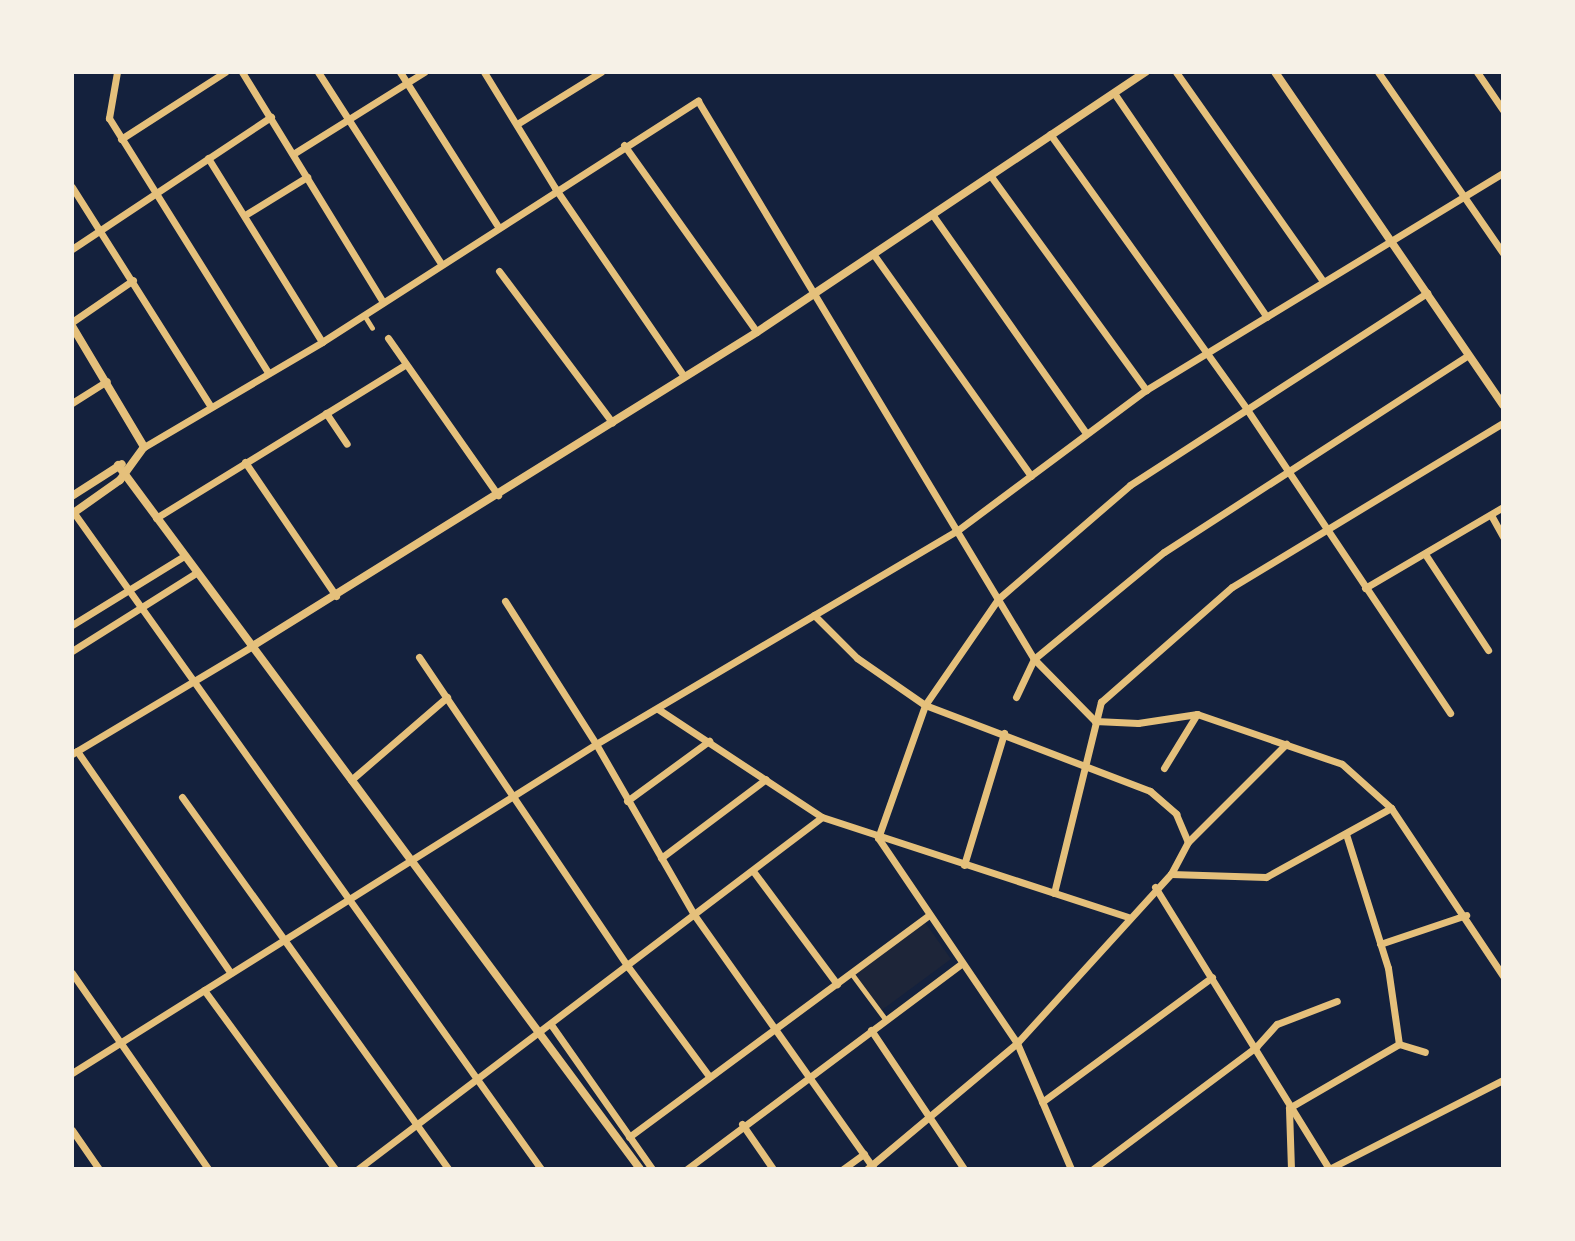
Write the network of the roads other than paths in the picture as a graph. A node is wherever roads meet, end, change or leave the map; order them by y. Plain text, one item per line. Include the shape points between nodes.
1 (117, 72) edge
2 (225, 72) edge
3 (242, 72) edge
4 (318, 72) edge
5 (400, 72) edge
6 (424, 72) edge
7 (484, 72) edge
8 (601, 72) edge
9 (1146, 72) edge
10 (1176, 72) edge
11 (1275, 72) edge
12 (1378, 72) edge
13 (1477, 72) edge
14 (1133, 76) edge
15 (407, 83) junction
16 (1114, 93) junction
17 (1503, 110) edge
18 (271, 117) junction
19 (349, 119) junction
20 (517, 124) junction
21 (1050, 134) junction
22 (121, 139) junction
23 (624, 145) junction
24 (293, 154) junction
25 (208, 158) junction
26 (1503, 173) edge
27 (990, 175) junction
28 (307, 177) junction
29 (72, 187) edge
30 (555, 188) junction
31 (153, 194) junction
32 (1463, 197) junction
33 (932, 214) junction
34 (245, 215) junction
35 (497, 225) junction
36 (99, 229) junction
37 (1392, 237) junction
38 (72, 249) edge
39 (1503, 253) edge
40 (874, 255) junction
41 (440, 262) junction
42 (499, 271) dead end
43 (133, 280) junction
44 (1323, 281) junction
45 (1427, 293) junction
46 (816, 294) junction
47 (383, 302) junction
48 (364, 315) junction
49 (1267, 317) junction
50 (72, 324) edge
51 (372, 328) dead end
52 (757, 332) junction
53 (388, 338) dead end
54 (322, 342) junction
55 (1206, 352) junction
56 (1467, 356) junction
57 (405, 365) junction
58 (267, 371) junction
59 (683, 375) junction
60 (107, 381) junction
61 (1146, 390) junction
62 (72, 403) edge
63 (1503, 405) edge
64 (211, 407) junction
65 (1246, 408) junction
66 (326, 413) junction
67 (612, 422) junction
68 (1503, 423) edge
69 (1085, 432) junction
70 (347, 444) dead end
71 (144, 447) junction
72 (130, 461) junction
73 (245, 462) junction
74 (118, 465) junction
75 (1288, 470) junction
76 (125, 474) junction
77 (1031, 476) junction
78 (498, 495) junction
79 (72, 496) edge
80 (1503, 507) edge
81 (73, 514) edge
82 (1491, 515) junction
83 (156, 518) junction
84 (958, 530) junction
85 (1326, 532) junction
86 (1503, 537) edge
87 (1425, 554) junction
88 (184, 556) junction
89 (196, 573) junction
90 (1365, 588) junction
91 (128, 590) junction
92 (336, 596) junction
93 (998, 599) junction
94 (505, 601) dead end
95 (141, 608) junction
96 (814, 615) junction
97 (72, 625) edge
98 (251, 647) junction
99 (1488, 650) dead end
100 (72, 651) edge
101 (419, 657) dead end
102 (1034, 659) junction
103 (194, 680) junction
104 (447, 697) junction
105 (1016, 697) dead end
106 (925, 705) junction
107 (658, 709) junction
108 (1450, 713) dead end
109 (1197, 714) junction
110 (1095, 721) junction
111 (1004, 733) junction
112 (709, 741) junction
113 (596, 744) junction
114 (1286, 744) junction
115 (74, 752) edge
116 (1087, 764) junction
117 (1164, 768) dead end
118 (766, 779) junction
119 (351, 780) junction
120 (515, 796) junction
121 (182, 797) dead end
122 (627, 801) junction
123 (1391, 808) junction
124 (822, 817) junction
125 (1346, 834) junction
126 (878, 838) junction
127 (1188, 842) junction
128 (661, 858) junction
129 (409, 860) junction
130 (964, 865) junction
131 (753, 871) junction
132 (1171, 874) junction
133 (1155, 887) junction
134 (1054, 893) junction
135 (346, 899) junction
136 (1466, 915) junction
137 (695, 916) junction
138 (928, 916) junction
139 (1128, 917) junction
140 (283, 940) junction
141 (1380, 944) junction
142 (961, 964) junction
143 (629, 968) junction
144 (72, 973) edge
145 (231, 973) junction
146 (851, 973) junction
147 (1503, 976) edge
148 (1212, 977) junction
149 (837, 984) junction
150 (204, 990) junction
151 (1337, 1001) dead end
152 (885, 1019) junction
153 (552, 1026) junction
154 (775, 1028) junction
155 (871, 1030) junction
156 (540, 1035) junction
157 (120, 1042) junction
158 (1017, 1043) junction
159 (1399, 1044) junction
160 (1256, 1047) junction
161 (1425, 1052) dead end
162 (72, 1073) edge
163 (810, 1075) junction
164 (709, 1076) junction
165 (1503, 1080) edge
166 (477, 1083) junction
167 (1042, 1102) junction
168 (1289, 1108) junction
169 (927, 1114) junction
170 (742, 1124) junction
171 (417, 1127) junction
172 (72, 1130) edge
173 (629, 1137) junction
174 (864, 1154) junction
175 (871, 1168) edge
176 (99, 1169) edge
177 (208, 1169) edge
178 (335, 1169) edge
179 (358, 1169) edge
180 (448, 1169) edge
181 (541, 1169) edge
182 (640, 1169) edge
183 (652, 1169) edge
184 (687, 1169) edge
185 (773, 1169) edge
186 (843, 1169) edge
187 (964, 1169) edge
188 (1071, 1169) edge
189 (1093, 1169) edge
190 (1291, 1169) edge
191 (1329, 1169) edge

1 - 22 street via 109,118
2 - 22 street
3 - 18 street
4 - 19 street
5 - 15 street
6 - 15 street
7 - 20 street
8 - 20 street
9 - 14 street
10 - 44 street
11 - 37 street
12 - 32 street
13 - 17 street
14 - 16 street
15 - 19 street
15 - 35 street
16 - 21 street
16 - 49 street
18 - 24 street
18 - 25 street
19 - 24 street
19 - 41 street
20 - 30 street
21 - 27 street
21 - 55 street
22 - 31 street
23 - 30 street
23 - 46 street via 698,101
23 - 52 street
24 - 28 street
25 - 31 street
25 - 34 street
26 - 32 street
27 - 33 street
27 - 61 street
28 - 34 street
28 - 47 street
29 - 36 street
30 - 35 street
30 - 59 street
31 - 36 street
31 - 58 street
32 - 37 street
32 - 39 street
33 - 40 street
33 - 69 street
34 - 54 street
35 - 41 street
36 - 38 street
36 - 43 street
37 - 44 street
37 - 45 street
40 - 46 street
40 - 77 street
41 - 47 street
42 - 67 street
43 - 50 street
43 - 64 street
44 - 49 street
45 - 56 street
45 - 65 street
46 - 52 street
46 - 84 street
47 - 48 street
48 - 51 street
48 - 54 street
49 - 55 street
50 - 60 street
52 - 59 street
53 - 57 street
54 - 58 street
55 - 61 street
55 - 65 street
56 - 63 street
56 - 75 street
57 - 66 street
57 - 78 street
58 - 64 street
59 - 67 street
60 - 62 street
60 - 71 street
61 - 69 street
64 - 71 street
65 - 75 street
65 - 93 street via 1130,485
66 - 70 street
66 - 73 street
67 - 78 street
68 - 85 street
69 - 77 street
71 - 72 street
72 - 74 street
72 - 76 street
73 - 83 street
73 - 92 street
74 - 76 street
74 - 79 street
75 - 85 street
75 - 102 street via 1164,552
76 - 81 street
76 - 83 street
77 - 84 street
78 - 92 street
80 - 82 street
81 - 91 street
82 - 86 street
82 - 87 street
83 - 88 street
84 - 93 street
84 - 96 street
85 - 90 street
85 - 110 street via 1232,587 1101,702
87 - 90 street
87 - 99 street
88 - 89 street
88 - 91 street
89 - 95 street
89 - 98 street
90 - 108 street
91 - 95 street
91 - 97 street
92 - 98 street
93 - 102 street
93 - 106 street
94 - 113 street
95 - 100 street
95 - 103 street
96 - 106 street via 857,658
96 - 107 street
98 - 103 street
98 - 119 street
101 - 104 street
102 - 105 street
102 - 110 street
103 - 115 street
103 - 135 street
104 - 119 street
104 - 120 street
106 - 111 street
106 - 126 street
107 - 112 street
107 - 113 street
109 - 110 street via 1138,723
109 - 114 street
109 - 117 street
110 - 116 street
111 - 116 street
111 - 130 street
112 - 118 street
112 - 122 street
113 - 120 street
113 - 122 street
114 - 123 street via 1342,764
114 - 127 street
115 - 145 street
116 - 127 street via 1150,791 1176,814
116 - 134 street
118 - 124 street
118 - 128 street
119 - 129 street
120 - 129 street
120 - 143 street
121 - 140 street
122 - 128 street
123 - 125 street
123 - 136 street
124 - 126 street
124 - 131 street
125 - 132 street via 1266,877
125 - 141 street
126 - 130 street
126 - 138 street
127 - 132 street
128 - 137 street
129 - 135 street
129 - 156 street
130 - 134 street
131 - 137 street
131 - 149 street
132 - 133 street
133 - 139 street
133 - 148 street
134 - 139 street
135 - 140 street
135 - 166 street
136 - 141 street
136 - 147 street
137 - 143 street
137 - 154 street
138 - 142 street
138 - 146 street
139 - 158 street
140 - 145 street
140 - 171 street
141 - 159 street
142 - 152 street
142 - 158 street
143 - 153 street
143 - 164 street
144 - 157 street
145 - 150 street
146 - 149 street
146 - 152 street
148 - 160 street
148 - 167 street
149 - 154 street
150 - 157 street
150 - 178 street
151 - 160 street via 1286,1018
152 - 155 street
153 - 156 street
153 - 173 street
154 - 163 street
154 - 164 street
155 - 163 street
155 - 169 street
156 - 166 street
156 - 182 street
157 - 162 street
157 - 177 street
158 - 167 street
158 - 169 street
159 - 161 street
159 - 168 street
160 - 168 street
160 - 189 street
163 - 170 street
163 - 174 street
164 - 173 street
165 - 191 street
166 - 171 street
166 - 181 street
167 - 188 street
168 - 190 street
168 - 191 street
169 - 175 street
169 - 187 street
170 - 184 street
170 - 185 street
171 - 179 street
171 - 180 street
172 - 176 street
173 - 183 street
174 - 175 street
174 - 186 street

